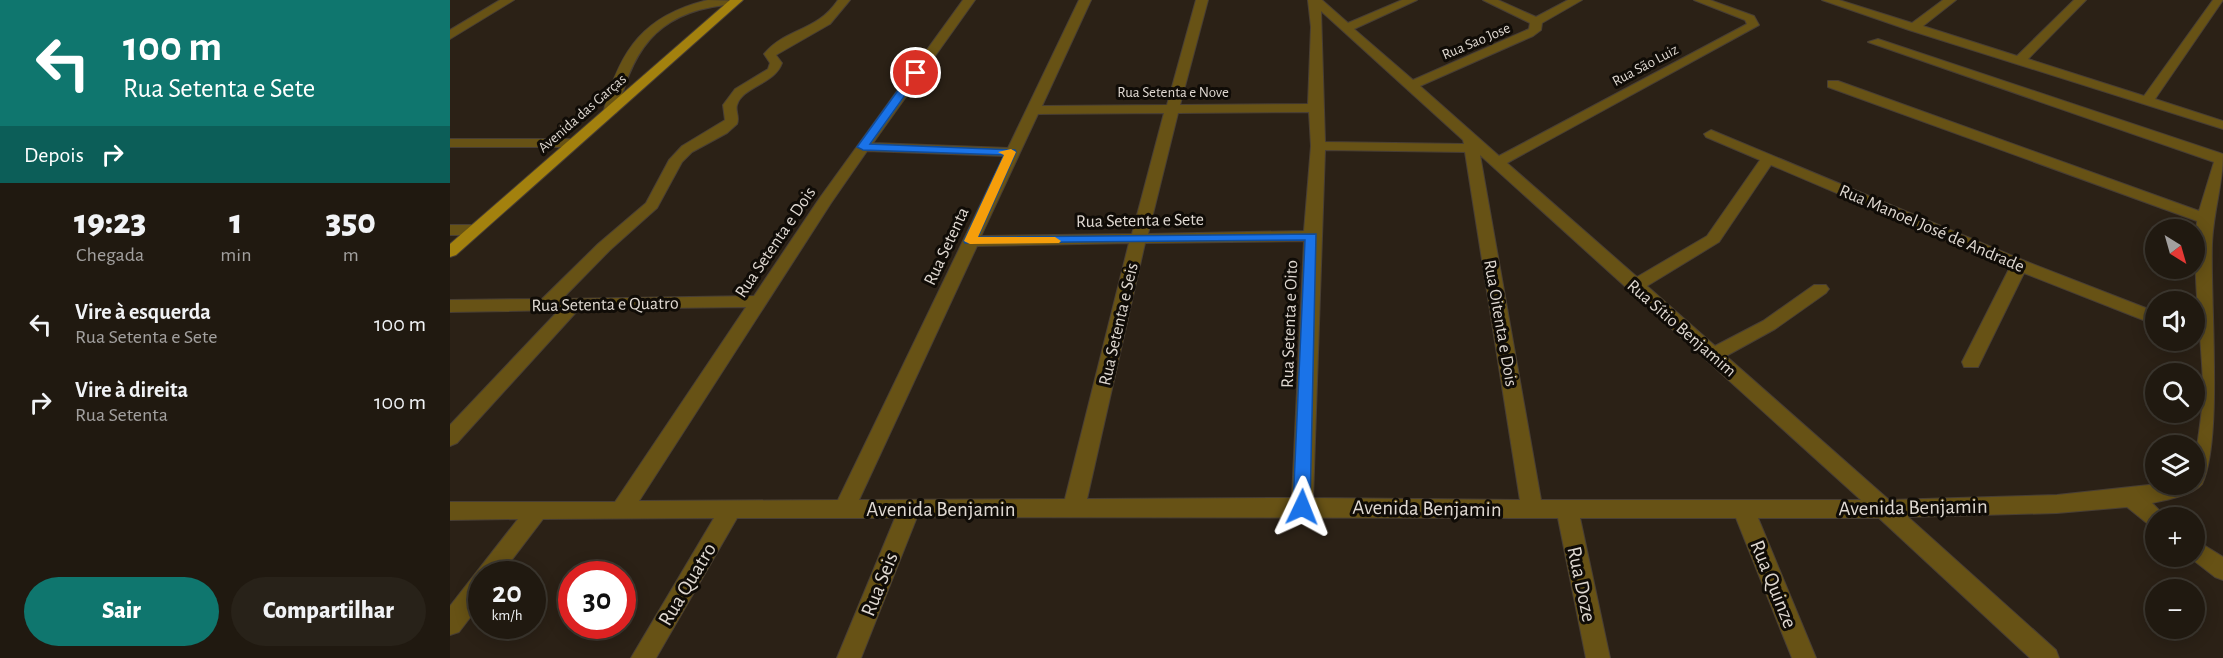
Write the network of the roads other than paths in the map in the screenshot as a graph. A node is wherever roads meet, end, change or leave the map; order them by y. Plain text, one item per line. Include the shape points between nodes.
1 (508, 0) edge
2 (736, 0) edge
3 (844, 0) edge
4 (969, 0) edge
5 (1085, 0) edge
6 (1202, 0) edge
7 (1315, 0) edge
8 (1411, 0) edge
9 (1489, 0) edge
10 (1576, 0) edge
11 (1700, 0) edge
12 (1828, 0) edge
13 (1950, 0) edge
14 (2080, 0) edge
15 (2219, 0) edge
16 (1536, 21) junction
17 (1348, 27) junction
18 (1913, 27) junction
19 (450, 35) edge
20 (1875, 42) dead end
21 (2019, 61) junction
22 (1833, 84) dead end
23 (1412, 85) junction
24 (2147, 101) junction
25 (1315, 108) junction
26 (1171, 109) junction
27 (611, 110) junction
28 (1031, 110) junction
29 (2223, 125) edge
30 (1710, 134) dead end
31 (1471, 142) junction
32 (450, 143) edge
33 (574, 143) junction
34 (863, 147) junction
35 (1318, 147) junction
36 (1011, 152) junction
37 (1768, 158) junction
38 (2222, 159) edge
39 (1498, 162) junction
40 (2204, 218) junction
41 (450, 230) edge
42 (475, 230) junction
43 (1312, 236) junction
44 (1138, 240) junction
45 (970, 241) junction
46 (450, 252) edge
47 (2019, 265) junction
48 (1634, 286) junction
49 (1820, 289) dead end
50 (2202, 291) edge
51 (759, 301) junction
52 (547, 304) junction
53 (574, 304) junction
54 (450, 306) edge
55 (2145, 315) edge
56 (2205, 347) edge
57 (1713, 355) junction
58 (1971, 362) dead end
59 (2217, 372) edge
60 (450, 438) edge
61 (2205, 456) edge
62 (2147, 495) edge
63 (2131, 498) junction
64 (1302, 507) junction
65 (730, 509) junction
66 (909, 509) junction
67 (1074, 509) junction
68 (1532, 509) junction
69 (1567, 509) junction
70 (1743, 509) junction
71 (1883, 509) junction
72 (2145, 509) edge
73 (621, 510) junction
74 (844, 510) junction
75 (450, 511) edge
76 (537, 511) junction
77 (2205, 556) edge
78 (498, 561) edge
79 (2223, 570) edge
80 (468, 601) edge
81 (450, 624) edge
82 (643, 658) edge
83 (849, 658) edge
84 (1598, 658) edge
85 (1804, 658) edge
86 (2047, 658) edge

1 - 19 street
2 - 27 main road, Avenida das Garças
2 - 27 street via 713,1 677,11 634,47 615,89
3 - 52 street via 833,16 820,25 777,46 770,54 776,63 773,70 740,92 730,105 732,121 681,154 652,205
4 - 34 street, Rua Setenta e Dois
5 - 28 street, Rua Setenta
6 - 26 street, Rua Setenta e Seis
7 - 17 street, Rua Sítio Benjamim
7 - 25 street, Rua Setenta e Oito
8 - 17 street
9 - 16 street
10 - 16 street, Rua Sao Jose
11 - 39 street, Rua São Luiz via 1750,18 1753,25
12 - 18 street
13 - 18 street
14 - 21 street
15 - 24 street
16 - 23 street, Rua Sao Jose via 1535,30 1529,34
17 - 23 street, Rua Sítio Benjamim
18 - 21 street
20 - 38 street
21 - 24 street
22 - 40 street
23 - 31 street, Rua Sítio Benjamim
24 - 29 street
25 - 26 street, Rua Setenta e Nove
25 - 35 street, Rua Setenta e Oito
26 - 28 street, Rua Setenta e Nove
26 - 44 street, Rua Setenta e Seis
27 - 33 main road, Avenida das Garças
28 - 36 street, Rua Setenta
30 - 37 street, Rua Manoel José de Andrade
31 - 35 street
31 - 39 street, Rua Sítio Benjamim
31 - 68 street, Rua Oitenta e Dois
32 - 33 street
33 - 42 main road, Avenida das Garças
34 - 36 street
34 - 51 street, Rua Setenta e Dois
35 - 43 street, Rua Setenta e Oito
36 - 45 street, Rua Setenta
37 - 47 street, Rua Manoel José de Andrade
37 - 48 street via 1713,238
38 - 40 street via 2209,187
39 - 48 street, Rua Sítio Benjamim
40 - 50 street
41 - 42 street
42 - 46 main road, Avenida das Garças
43 - 44 street, Rua Setenta e Sete
43 - 64 street, Rua Setenta e Oito
44 - 45 street, Rua Setenta e Sete
44 - 67 street, Rua Setenta e Seis
45 - 74 street, Rua Setenta
47 - 55 street, Rua Manoel José de Andrade
47 - 58 street
48 - 57 street, Rua Sítio Benjamim
49 - 57 street via 1769,325
51 - 53 street, Rua Setenta e Quatro
51 - 73 street, Rua Setenta e Dois
52 - 53 street, Rua Setenta e Quatro
52 - 54 street, Rua Setenta e Quatro
53 - 60 street
56 - 59 street
57 - 71 street, Rua Sítio Benjamim
59 - 61 street
62 - 63 street, Avenida Benjamin
63 - 71 street, Avenida Benjamin
63 - 72 street
64 - 67 street, Avenida Benjamin
64 - 68 street, Avenida Benjamin
65 - 73 street, Avenida Benjamin
65 - 74 street, Avenida Benjamin
65 - 82 street, Rua Quatro
66 - 67 street, Avenida Benjamin
66 - 74 street, Avenida Benjamin
66 - 83 street, Rua Seis
68 - 69 street, Avenida Benjamin
69 - 70 street, Avenida Benjamin
69 - 84 street, Rua Doze
70 - 71 street, Avenida Benjamin
70 - 85 street, Rua Quinze
71 - 86 street, Rua Sítio Benjamim
73 - 76 street, Avenida Benjamin
75 - 76 street, Avenida Benjamin
76 - 78 street
77 - 79 street
80 - 81 street

